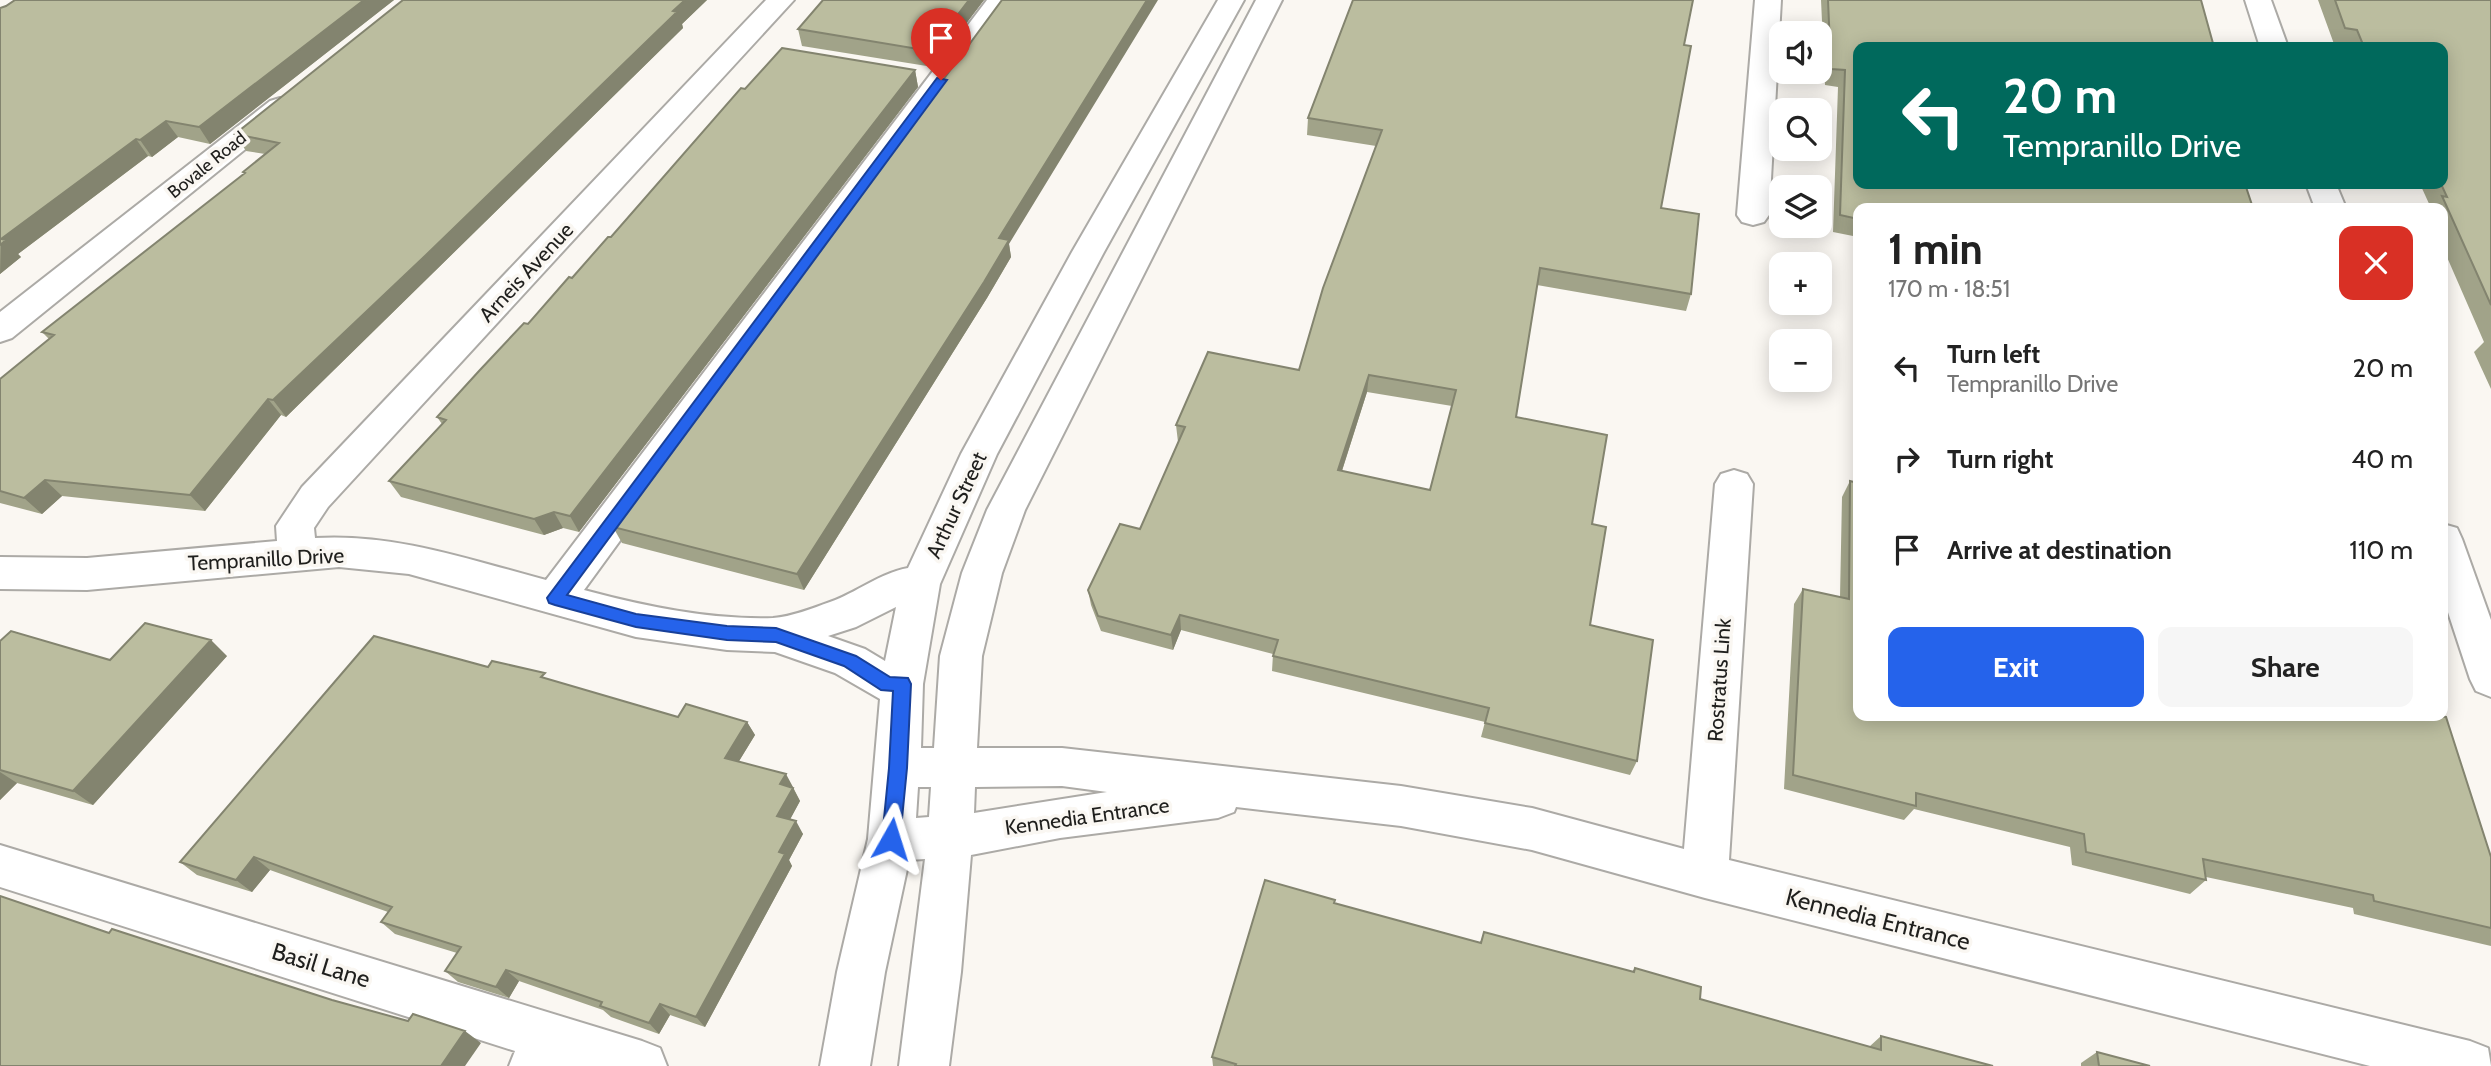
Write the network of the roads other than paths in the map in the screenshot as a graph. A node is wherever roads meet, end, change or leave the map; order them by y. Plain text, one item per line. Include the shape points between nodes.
1 (781, 0) edge
2 (1001, 0) edge
3 (1231, 0) edge
4 (1269, 0) edge
5 (1768, 0) edge
6 (2258, 0) edge
7 (2272, 42) edge
8 (739, 46) junction
9 (772, 51) dead end
10 (305, 87) edge
11 (1753, 215) dead end
12 (0, 330) edge
13 (1734, 484) dead end
14 (2448, 554) edge
15 (298, 555) junction
16 (4, 582) edge
17 (920, 584) junction
18 (555, 598) junction
19 (776, 635) junction
20 (2491, 679) edge
21 (902, 684) junction
22 (954, 766) junction
23 (898, 768) junction
24 (1282, 790) junction
25 (950, 838) junction
26 (891, 839) junction
27 (0, 866) edge
28 (1705, 876) junction
29 (543, 1051) edge
30 (2386, 1055) edge
31 (642, 1066) edge
32 (845, 1066) edge
33 (924, 1066) edge
34 (2470, 1066) edge

1 - 8 street, Arneis Avenue
2 - 18 street via 928,78
3 - 17 street, Arthur Street via 979,453
4 - 22 street via 1006,510 982,573 961,656
5 - 11 street
6 - 7 street
8 - 9 street
8 - 15 street, Arneis Avenue via 314,497 295,526
10 - 12 street, Bovale Road
13 - 28 street, Rostratus Link
14 - 20 street
15 - 16 street, Tempranillo Drive
15 - 18 street, Tempranillo Drive via 339,552 409,559
17 - 19 street, Tempranillo Drive via 905,584 842,615
17 - 21 street, Arthur Street
18 - 19 street, Tempranillo Drive via 636,620
19 - 21 street, Tempranillo Drive via 850,661 887,684
21 - 23 street, Arthur Street
22 - 23 street, Kennedia Entrance
22 - 24 street, Kennedia Entrance via 1062,766
22 - 25 street
23 - 26 street, Arthur Street
24 - 25 street, Kennedia Entrance via 1060,818
24 - 28 street, Kennedia Entrance via 1532,830
25 - 26 street, Kennedia Entrance
25 - 33 street
26 - 32 street, Arthur Street via 860,972
27 - 29 street, Basil Lane
28 - 30 street, Kennedia Entrance
29 - 31 street, Basil Lane
30 - 34 street, Kennedia Entrance

